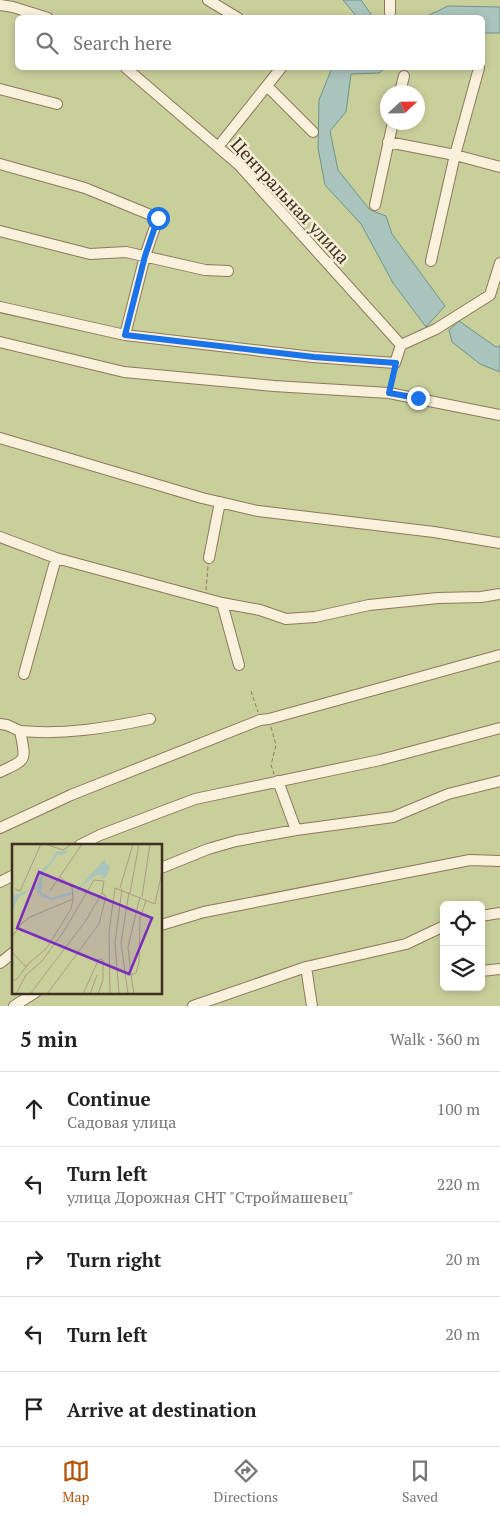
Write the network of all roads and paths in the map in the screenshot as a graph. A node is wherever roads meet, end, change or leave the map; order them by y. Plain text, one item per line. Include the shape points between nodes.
1 (208, 0) edge
2 (390, 0) edge
3 (0, 5) edge
4 (390, 13) dead end
5 (38, 15) edge
6 (233, 15) edge
7 (128, 70) edge
8 (279, 70) edge
9 (478, 70) edge
10 (404, 76) dead end
11 (402, 85) edge
12 (267, 86) junction
13 (0, 89) edge
14 (57, 104) dead end
15 (391, 130) edge
16 (313, 132) dead end
17 (388, 142) junction
18 (218, 147) junction
19 (455, 155) junction
20 (0, 164) edge
21 (500, 167) edge
22 (375, 205) dead end
23 (0, 231) edge
24 (145, 256) junction
25 (431, 261) dead end
26 (500, 263) edge
27 (228, 271) dead end
28 (0, 307) edge
29 (125, 335) junction
30 (0, 342) edge
31 (401, 345) junction
32 (396, 363) junction
33 (389, 393) junction
34 (500, 415) edge
35 (0, 438) edge
36 (220, 502) junction
37 (0, 537) edge
38 (500, 543) edge
39 (56, 558) junction
40 (209, 558) joint
41 (500, 594) edge
42 (206, 598) junction
43 (222, 603) junction
44 (500, 655) edge
45 (239, 665) dead end
46 (24, 674) dead end
47 (251, 691) dead end
48 (258, 710) dead end
49 (269, 719) junction
50 (150, 720) dead end
51 (0, 724) edge
52 (500, 728) edge
53 (20, 731) junction
54 (0, 772) edge
55 (278, 781) junction
56 (500, 781) edge
57 (0, 828) edge
58 (296, 830) junction
59 (82, 844) edge
60 (500, 861) edge
61 (162, 868) edge
62 (12, 876) edge
63 (0, 882) edge
64 (500, 913) edge
65 (485, 915) edge
66 (162, 925) edge
67 (440, 928) edge
68 (12, 954) edge
69 (0, 963) edge
70 (306, 967) junction
71 (500, 969) edge
72 (485, 971) edge
73 (33, 994) edge
74 (14, 1006) edge
75 (193, 1006) edge
76 (312, 1006) edge

1 - 6 street
2 - 4 street
3 - 5 street
7 - 18 street, Центральная улица
8 - 12 street
9 - 19 street
10 - 11 street
12 - 16 street
12 - 18 street
13 - 14 street
15 - 17 street
17 - 19 street
17 - 22 street
18 - 31 street, Центральная улица via 239,165
19 - 21 street
19 - 25 street
20 - 24 street via 85,188 158,218
23 - 24 street via 90,254 126,252
24 - 27 street via 205,270
24 - 29 street
26 - 31 street via 490,295 436,329
28 - 29 street
29 - 32 street
30 - 33 street via 124,372
31 - 32 street
32 - 33 path
33 - 34 street
35 - 36 street
36 - 38 street via 258,511
36 - 40 street
37 - 39 street
39 - 42 street
39 - 46 street
40 - 42 path
41 - 43 street via 369,605 315,617 286,619
42 - 43 street
43 - 45 street
44 - 49 street
47 - 48 path
49 - 55 path via 276,745 271,765
49 - 57 street via 70,795
50 - 53 street via 100,729 45,733
51 - 53 street
52 - 55 street via 380,760
53 - 54 street via 25,754 20,762
55 - 58 street
55 - 59 street via 195,799
56 - 58 street via 448,794 393,817
58 - 61 street via 236,841
60 - 66 street via 470,860 204,912
62 - 63 street
64 - 65 street
67 - 70 street via 406,944
68 - 69 street
70 - 75 street
70 - 76 street
71 - 72 street
73 - 74 street

